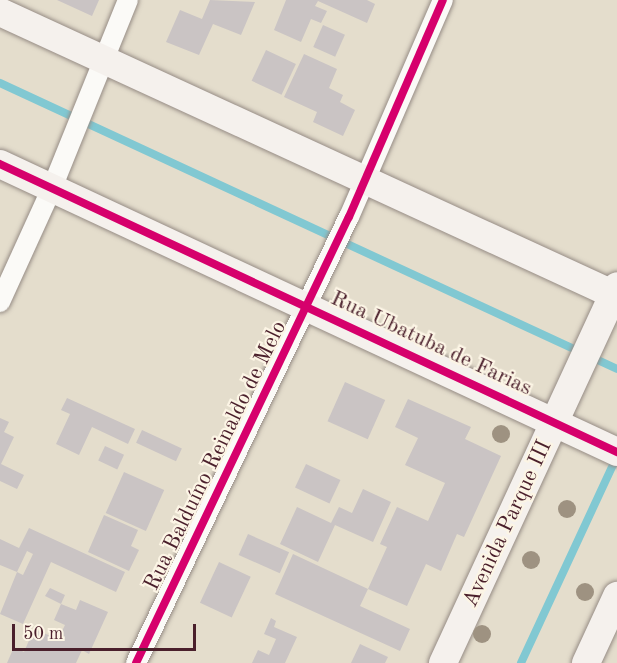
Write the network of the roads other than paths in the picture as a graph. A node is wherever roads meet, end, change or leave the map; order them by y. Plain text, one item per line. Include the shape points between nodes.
1 (128, 0) edge
2 (443, 0) edge
3 (0, 12) edge
4 (98, 72) junction
5 (0, 164) edge
6 (57, 176) junction
7 (366, 178) junction
8 (616, 292) edge
9 (0, 302) edge
10 (308, 305) junction
11 (555, 422) junction
12 (617, 452) edge
13 (617, 596) edge
14 (136, 663) edge
15 (443, 663) edge
16 (586, 663) edge

1 - 4 street
2 - 7 street, Rua Balduíno Reinaldo de Melo
3 - 4 street
4 - 6 street
4 - 7 street
5 - 6 street, Rua Ubatuba de Farias
6 - 9 street
6 - 10 street, Rua Ubatuba de Farias
7 - 8 street
7 - 10 street, Rua Balduíno Reinaldo de Melo
8 - 11 street, Avenida Parque III
10 - 11 street, Rua Ubatuba de Farias
10 - 14 street, Rua Balduíno Reinaldo de Melo
11 - 12 street, Rua Ubatuba de Farias
11 - 15 street, Avenida Parque III
13 - 16 street

